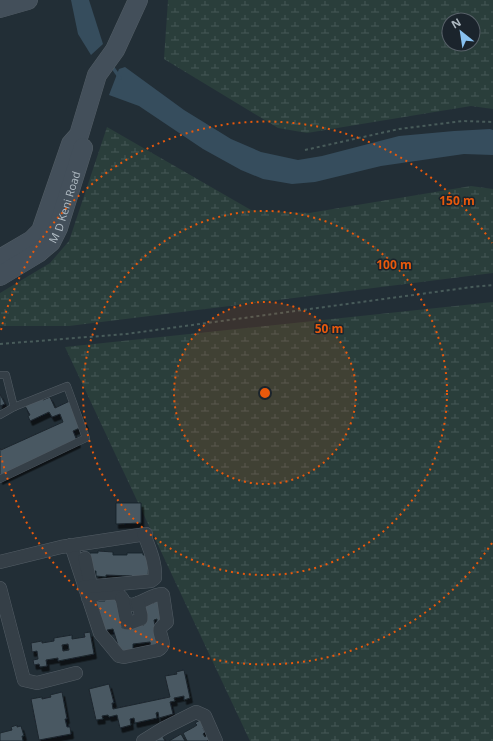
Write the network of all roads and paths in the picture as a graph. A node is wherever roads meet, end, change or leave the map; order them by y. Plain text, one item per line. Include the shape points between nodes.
1 (28, 0) edge
2 (138, 0) edge
3 (0, 8) edge
4 (493, 122) edge
5 (79, 135) junction
6 (305, 150) dead end
7 (0, 259) edge
8 (0, 276) edge
9 (493, 285) edge
10 (0, 344) edge
11 (0, 375) edge
12 (14, 407) junction
13 (0, 415) edge
14 (0, 479) edge
15 (71, 545) junction
16 (86, 558) dead end
17 (0, 562) edge
18 (0, 588) edge
19 (87, 590) junction
20 (122, 598) junction
21 (138, 603) junction
22 (76, 673) dead end
23 (143, 741) edge
24 (216, 741) edge

1 - 3 street
2 - 5 street, M D Keni Road via 115,50 97,76
4 - 6 path via 463,121 399,129
5 - 7 street, M D Keni Road via 71,144 41,231 32,240
5 - 8 street, M D Keni Road via 83,148 58,228 51,242
9 - 10 path via 126,334
11 - 12 lane via 6,375
12 - 13 lane
12 - 14 lane via 67,386 86,438
15 - 17 street
15 - 19 street
15 - 19 street via 145,534 152,553 155,578 151,581
16 - 19 street
18 - 22 street via 24,680 37,683
19 - 20 street via 98,594 117,593
19 - 21 street via 100,633 119,656 158,650 163,645 160,630 167,622 167,618 163,595 158,594
20 - 21 street via 129,605
20 - 21 street via 127,623 141,619
23 - 24 street via 196,712 205,716

